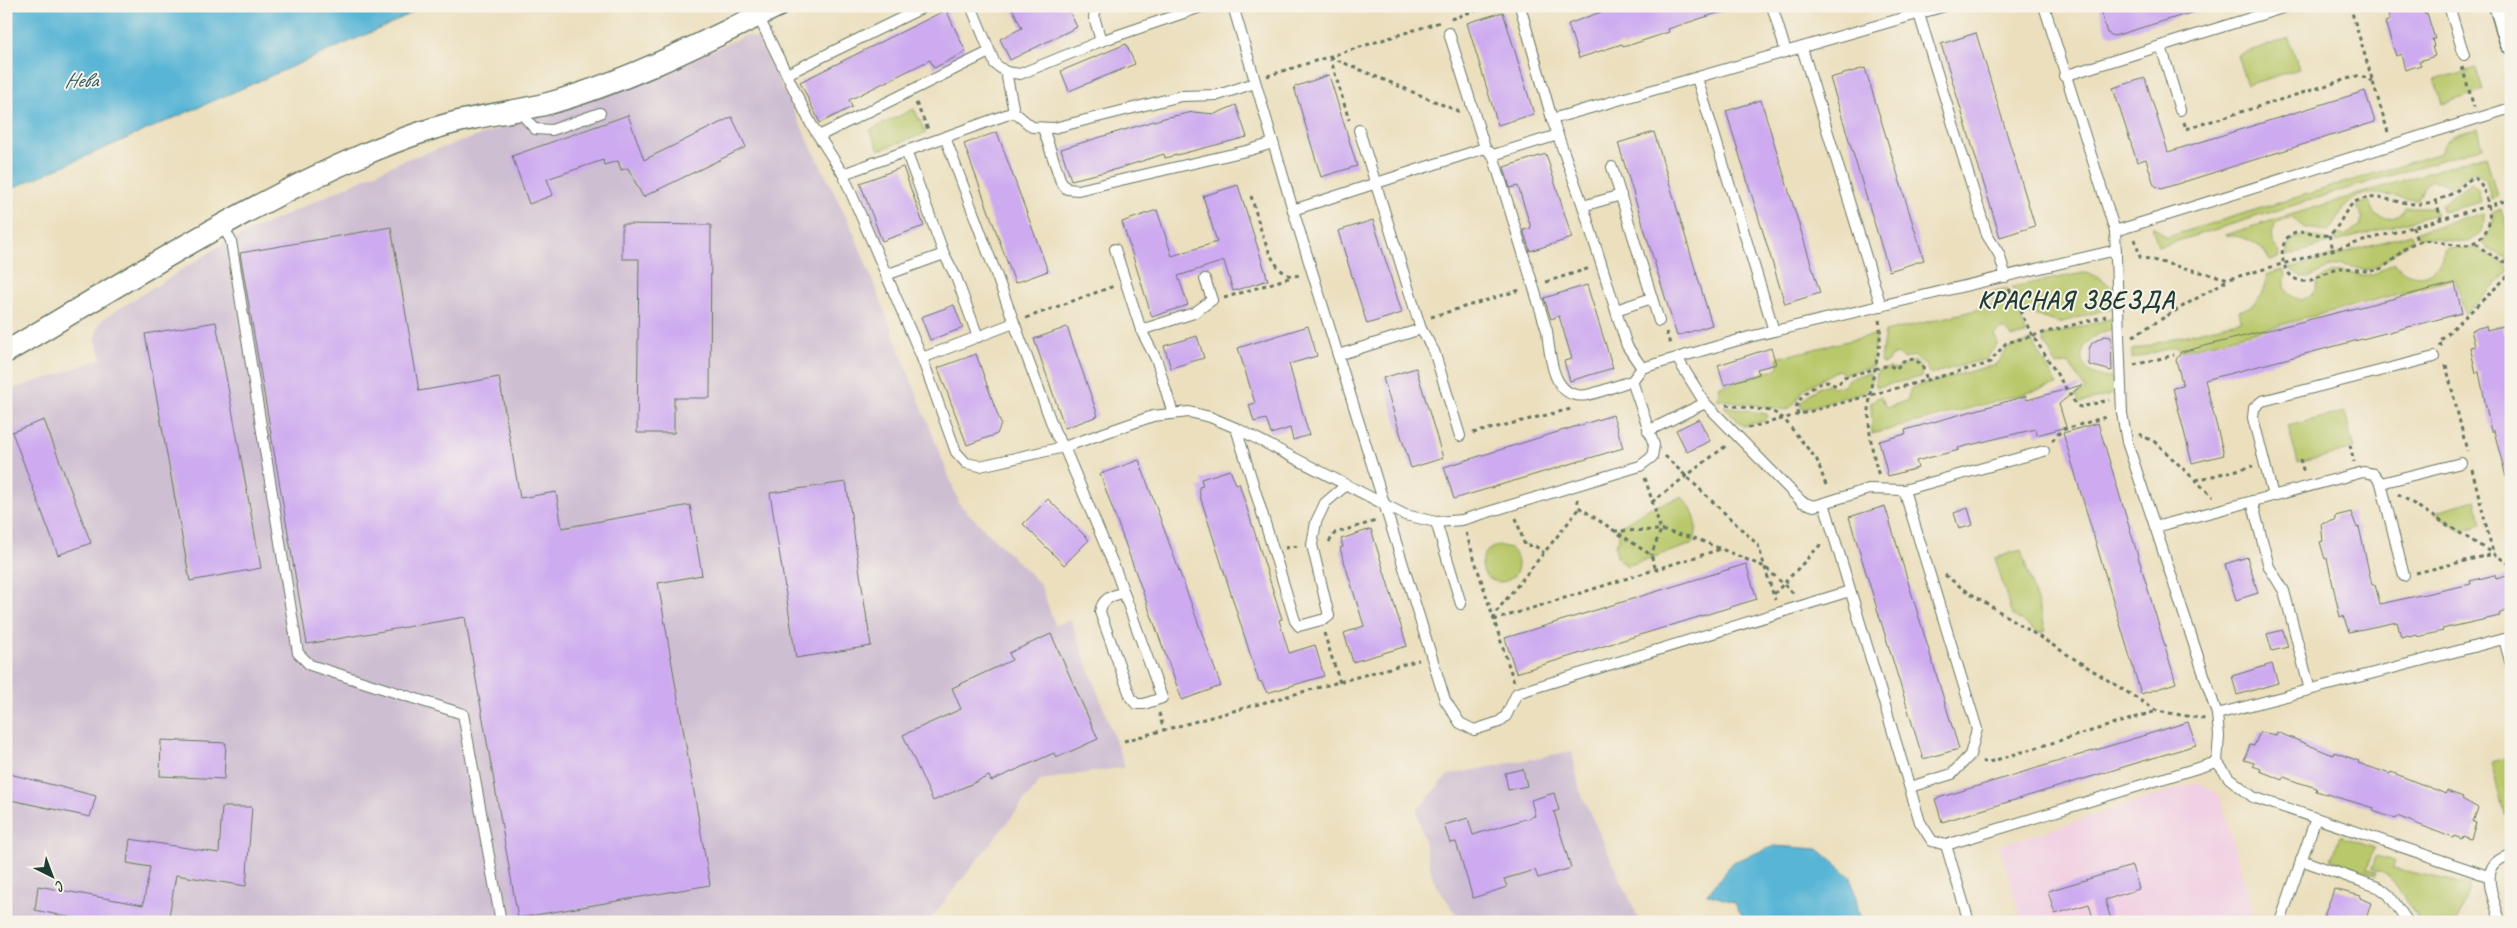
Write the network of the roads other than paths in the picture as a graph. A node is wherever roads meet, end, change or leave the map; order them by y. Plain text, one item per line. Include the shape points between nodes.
1 (778, 6) edge
2 (926, 6) edge
3 (971, 6) edge
4 (1097, 6) edge
5 (1204, 6) edge
6 (1233, 6) edge
7 (1520, 6) edge
8 (1772, 6) edge
9 (1910, 6) edge
10 (1945, 6) edge
11 (2044, 6) edge
12 (2289, 6) edge
13 (2449, 6) edge
14 (2500, 6) edge
15 (1919, 14) junction
16 (758, 16) junction
17 (1449, 33) dead end
18 (1101, 41) junction
19 (2511, 43) edge
20 (2161, 46) junction
21 (1802, 48) junction
22 (990, 52) junction
23 (1786, 52) junction
24 (2464, 55) road end
25 (1006, 72) junction
26 (787, 74) junction
27 (2064, 76) junction
28 (1697, 78) junction
29 (1255, 83) junction
30 (2511, 108) edge
31 (517, 110) junction
32 (2180, 110) road end
33 (1014, 112) junction
34 (600, 113) dead end
35 (1552, 119) junction
36 (1043, 128) junction
37 (1359, 130) dead end
38 (1558, 135) junction
39 (819, 136) junction
40 (945, 137) junction
41 (1273, 143) junction
42 (1484, 148) junction
43 (906, 151) junction
44 (1493, 156) junction
45 (1612, 168) dead end
46 (843, 174) junction
47 (1375, 183) junction
48 (1621, 194) junction
49 (1584, 206) junction
50 (1293, 210) junction
51 (223, 226) junction
52 (2115, 231) junction
53 (1115, 249) dead end
54 (2116, 250) junction
55 (944, 254) junction
56 (886, 275) junction
57 (2006, 277) junction
58 (1205, 279) dead end
59 (1652, 298) junction
60 (1878, 307) junction
61 (1616, 310) junction
62 (1659, 321) road end
63 (1014, 323) junction
64 (1420, 325) junction
65 (1141, 330) junction
66 (1774, 331) junction
67 (978, 337) junction
68 (6, 352) edge
69 (1338, 355) junction
70 (2439, 355) road end
71 (922, 358) junction
72 (1677, 358) junction
73 (1642, 368) junction
74 (1632, 381) junction
75 (1705, 404) junction
76 (1173, 414) junction
77 (1236, 428) junction
78 (1648, 431) junction
79 (1460, 436) road end
80 (1064, 447) junction
81 (2044, 451) road end
82 (2461, 463) dead end
83 (2381, 483) junction
84 (1345, 486) junction
85 (1904, 490) junction
86 (2273, 496) junction
87 (2252, 501) junction
88 (1827, 502) junction
89 (1387, 512) junction
90 (1436, 522) junction
91 (2155, 526) junction
92 (2404, 576) road end
93 (1850, 591) junction
94 (1124, 592) junction
95 (1461, 604) dead end
96 (2508, 638) edge
97 (2511, 665) edge
98 (2310, 690) junction
99 (2218, 718) junction
100 (2217, 762) junction
101 (1910, 786) junction
102 (2316, 818) junction
103 (1946, 845) junction
104 (2511, 855) edge
105 (2301, 860) junction
106 (2488, 876) junction
107 (500, 922) edge
108 (1968, 922) edge
109 (2280, 922) edge
110 (2408, 922) edge
111 (2500, 922) edge

1 - 16 street
2 - 26 lane
3 - 22 lane
4 - 18 lane via 1094,17
5 - 18 lane
6 - 29 lane
7 - 35 lane
8 - 23 lane
9 - 15 lane
10 - 15 lane
11 - 27 lane
12 - 20 lane
13 - 24 lane
14 - 19 street
15 - 21 lane
15 - 57 lane via 1987,235 1999,254
16 - 26 lane
16 - 31 street via 621,78 549,104
17 - 42 lane
18 - 25 lane via 1020,74
20 - 27 lane
20 - 32 lane
21 - 23 lane
21 - 60 lane
22 - 25 lane via 995,64
22 - 39 lane
23 - 28 lane
25 - 33 lane
26 - 39 lane
27 - 52 lane
28 - 35 lane
28 - 66 lane
29 - 36 lane via 1218,95 1181,96
29 - 41 lane
30 - 52 lane
31 - 34 lane via 535,129 544,130
31 - 51 street via 468,119 366,154
33 - 36 lane via 1032,127
33 - 40 lane
35 - 38 lane
36 - 41 lane via 1060,182 1067,189 1078,190
37 - 47 lane
38 - 44 lane
38 - 49 lane
39 - 46 lane
40 - 43 lane
40 - 63 lane
41 - 50 lane
42 - 44 lane
42 - 47 lane
43 - 46 lane
43 - 55 lane
44 - 74 lane via 1547,331 1560,387 1585,396
45 - 48 lane
46 - 56 lane
47 - 50 lane
47 - 64 lane
48 - 49 lane
48 - 59 lane
49 - 61 lane
50 - 69 lane
51 - 68 street
51 - 107 lane via 231,240 298,653 310,665 462,714
52 - 54 lane
53 - 65 lane
54 - 57 lane
54 - 91 lane via 2121,396 2127,442
55 - 56 lane
55 - 67 lane
56 - 71 lane
57 - 60 lane
58 - 65 lane via 1212,300 1194,313
59 - 61 lane
59 - 62 lane
60 - 66 lane
61 - 73 lane via 1627,346
63 - 67 lane
63 - 80 lane via 1056,435
64 - 69 lane
64 - 79 lane via 1434,351
65 - 76 lane via 1157,361
66 - 72 lane
67 - 71 lane
69 - 89 lane
70 - 86 lane via 2262,401 2254,408 2252,418
71 - 80 lane via 956,452 966,463 980,466
72 - 73 lane
72 - 75 lane
73 - 74 lane
74 - 78 lane
75 - 78 lane
75 - 88 lane via 1802,502 1814,506
76 - 77 lane via 1189,412
76 - 80 lane via 1153,416
77 - 84 lane
77 - 84 lane via 1299,626 1329,616 1312,548 1316,522 1325,503
78 - 90 lane via 1654,446 1652,457 1640,466 1462,520
80 - 94 lane
81 - 85 lane
82 - 83 lane
83 - 86 lane via 2374,474 2363,472
83 - 92 lane
84 - 89 lane
85 - 88 lane via 1869,489
85 - 101 lane via 1977,728 1970,755 1952,774
86 - 87 lane
87 - 91 lane
87 - 98 lane via 2269,567 2284,590
88 - 93 lane via 1832,532
89 - 90 lane
89 - 93 lane via 1445,700 1460,723 1474,730 1500,722 1517,693
90 - 95 lane
91 - 99 lane
93 - 101 lane
94 - 94 lane via 1162,698 1144,704 1136,704 1131,698 1100,612 1106,598
96 - 97 lane
96 - 98 lane
98 - 99 lane
99 - 100 lane
100 - 102 lane via 2229,778 2254,797
100 - 103 lane
101 - 103 lane via 1920,822 1932,841
102 - 105 lane
102 - 106 lane
103 - 108 lane
104 - 106 lane via 2495,861
105 - 109 lane
105 - 110 lane via 2380,888
106 - 111 lane

